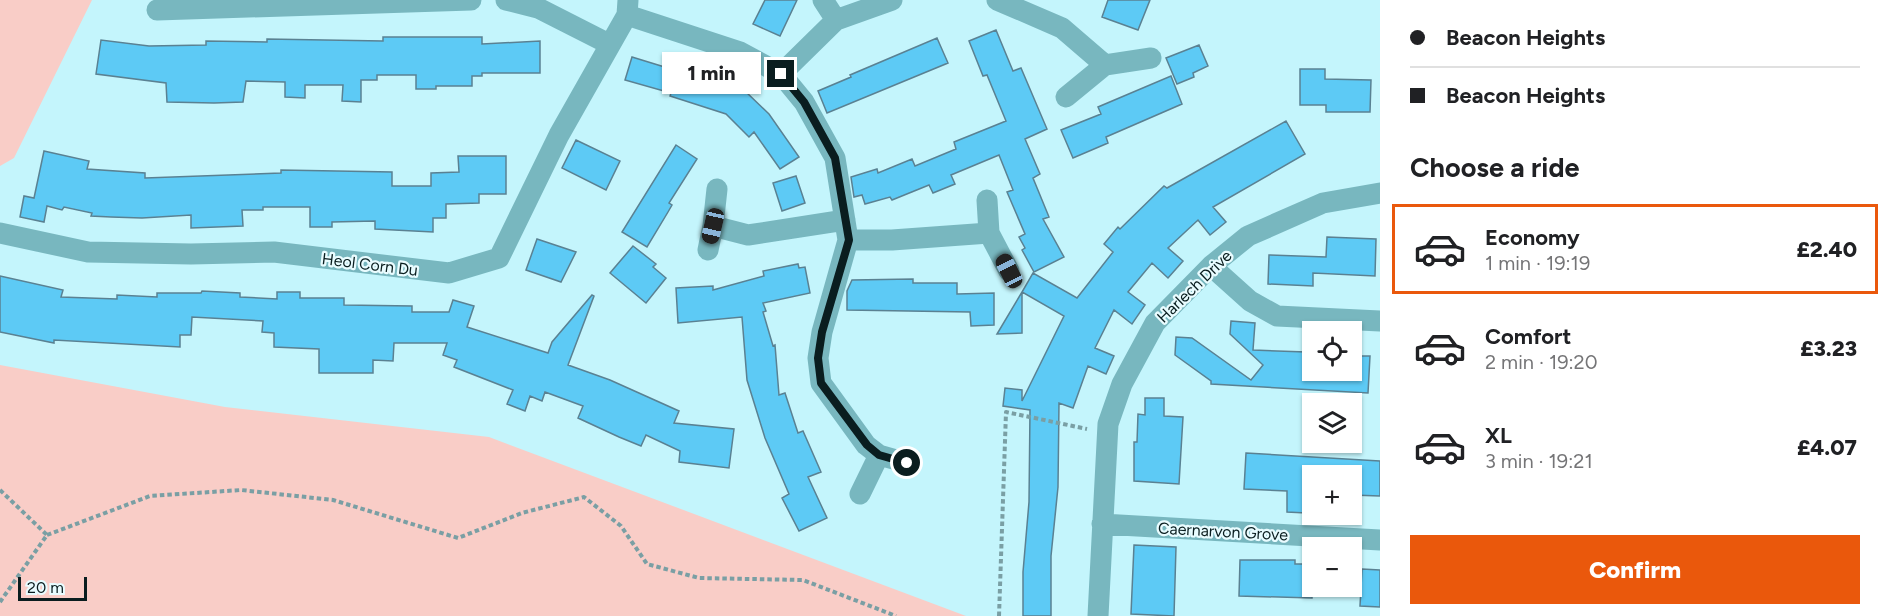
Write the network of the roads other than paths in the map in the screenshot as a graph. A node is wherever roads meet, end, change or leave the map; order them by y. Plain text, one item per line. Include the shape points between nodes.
1 (471, 0) edge
2 (506, 0) edge
3 (824, 0) edge
4 (892, 0) edge
5 (997, 0) edge
6 (627, 8) edge
7 (157, 10) dead end
8 (836, 20) junction
9 (609, 44) junction
10 (1151, 58) dead end
11 (1106, 65) junction
12 (781, 74) junction
13 (1066, 97) dead end
14 (717, 189) dead end
15 (1380, 193) edge
16 (987, 200) dead end
17 (713, 226) junction
18 (847, 230) junction
19 (0, 233) edge
20 (989, 233) junction
21 (708, 250) dead end
22 (1211, 266) junction
23 (1009, 271) dead end
24 (1380, 321) edge
25 (879, 455) junction
26 (907, 463) dead end
27 (860, 494) dead end
28 (1102, 524) junction
29 (1380, 540) edge
30 (1098, 616) edge

1 - 7 street
2 - 9 street via 538,8
3 - 8 street
4 - 8 street
5 - 11 street via 1062,28
6 - 9 street, Heol Corn Du
6 - 12 street via 740,52
8 - 12 street
9 - 19 street, Heol Corn Du via 499,258 484,264 449,273 274,252 88,252
10 - 11 street
11 - 13 street
12 - 18 street via 804,102 835,158
14 - 17 street
15 - 22 street, Harlech Drive via 1323,203 1269,226 1248,236
16 - 20 street
17 - 18 street via 748,235
17 - 21 street
18 - 20 street via 892,240
18 - 25 street via 822,332 818,358 821,383 854,429
20 - 23 street
22 - 24 street via 1250,301 1277,316
22 - 28 street, Harlech Drive via 1155,323 1122,384 1108,424
25 - 26 street
25 - 27 street
28 - 29 street, Caernarvon Grove
28 - 30 street, Harlech Drive

